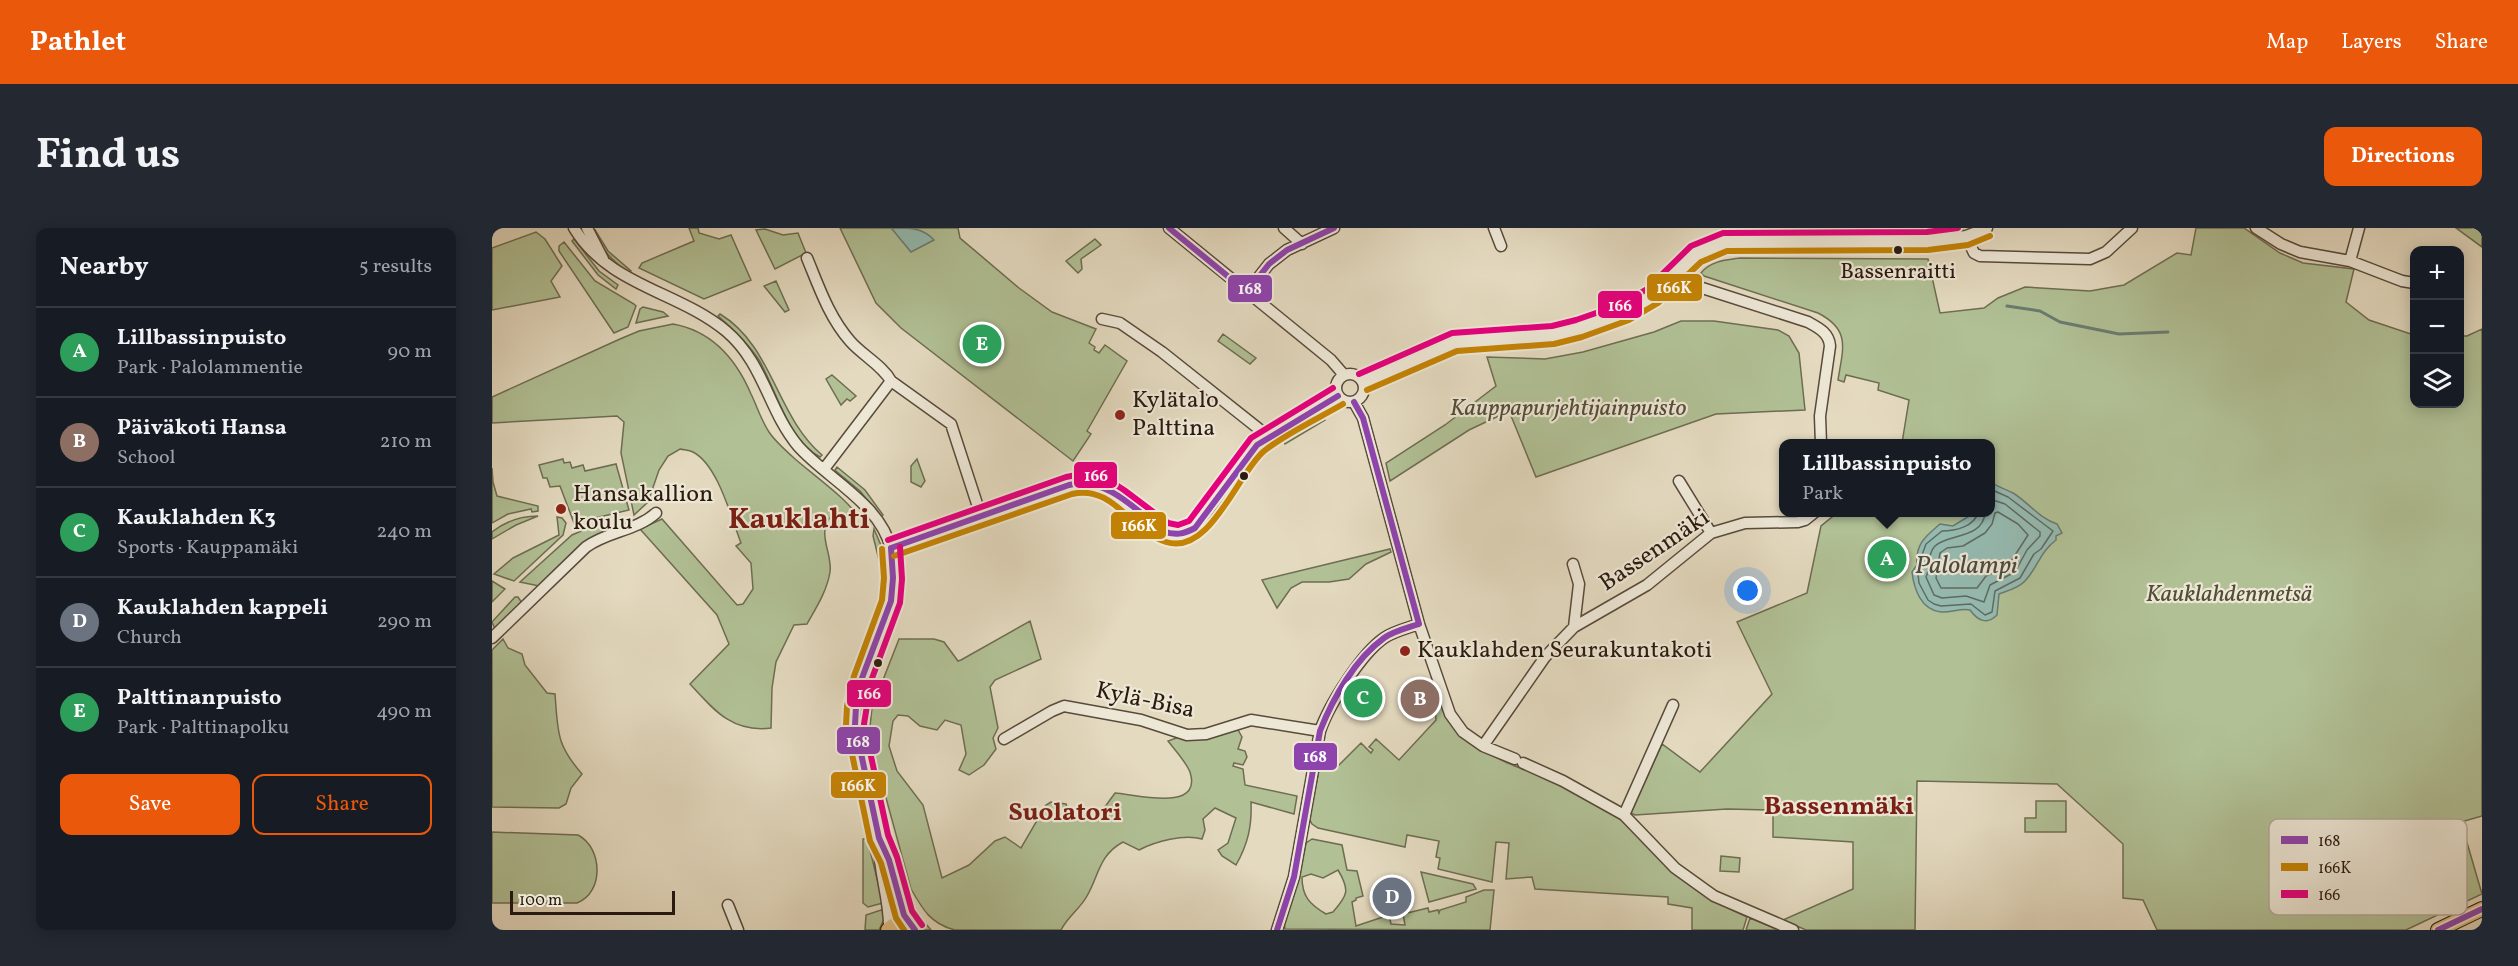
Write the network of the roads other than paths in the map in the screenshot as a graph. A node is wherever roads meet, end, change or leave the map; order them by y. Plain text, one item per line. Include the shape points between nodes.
1 (574, 228) edge
2 (587, 228) edge
3 (1169, 228) edge
4 (1284, 228) edge
5 (1334, 228) edge
6 (1494, 228) edge
7 (1987, 228) edge
8 (2132, 228) edge
9 (2256, 228) edge
10 (2359, 228) edge
11 (1966, 236) junction
12 (1302, 243) junction
13 (1501, 246) dead end
14 (807, 258) dead end
15 (2350, 261) junction
16 (605, 262) junction
17 (1679, 271) junction
18 (2410, 282) edge
19 (1247, 292) junction
20 (1102, 319) dead end
21 (1344, 375) junction
22 (891, 381) junction
23 (1363, 382) junction
24 (1338, 396) junction
25 (1354, 402) junction
26 (1269, 437) junction
27 (1821, 439) edge
28 (824, 469) junction
29 (1679, 481) dead end
30 (656, 513) dead end
31 (981, 516) junction
32 (1809, 517) edge
33 (1711, 533) junction
34 (891, 548) junction
35 (1573, 564) dead end
36 (1419, 624) junction
37 (1574, 627) junction
38 (492, 638) edge
39 (1673, 705) dead end
40 (1320, 731) junction
41 (1004, 739) dead end
42 (1483, 746) junction
43 (1624, 815) junction
44 (879, 838) junction
45 (728, 905) dead end
46 (2482, 909) edge
47 (913, 928) edge
48 (738, 930) edge
49 (888, 930) edge
50 (1277, 930) edge
51 (1792, 930) edge
52 (2438, 930) edge

1 - 16 street via 590,251
2 - 16 street
3 - 19 street
4 - 12 street
5 - 12 street
6 - 13 street
7 - 11 street
8 - 11 street via 2106,252 2081,260 1980,256 1974,253
9 - 15 street via 2300,252
10 - 15 street
11 - 17 street via 1928,241 1725,242 1696,254
12 - 19 street via 1269,264
14 - 22 street via 838,327
15 - 18 street
16 - 28 street via 634,283 708,317 732,337 758,369 789,434
17 - 23 street via 1646,302 1579,329 1553,335 1455,342
17 - 27 street via 1695,286 1808,322 1824,332 1830,346 1820,416
19 - 21 street
20 - 26 street via 1120,323 1133,332
21 - 23 street via 1356,375
21 - 24 street via 1335,386
22 - 28 street
22 - 31 street via 951,424
23 - 25 street via 1362,395
24 - 25 street
24 - 26 street
25 - 36 street via 1363,418
26 - 31 street via 1257,445 1188,533 1173,536 1107,490 1084,482
28 - 34 street via 865,506
29 - 33 street
30 - 38 street via 645,523 586,547
31 - 34 street
32 - 33 street, Bassenmäki via 1798,522 1746,523
33 - 37 street, Bassenmäki via 1647,585
34 - 44 street via 890,607 863,670 855,707 857,742
35 - 37 street, Bassenmäki via 1579,584
36 - 40 street via 1383,638 1371,650 1335,698
36 - 42 street via 1450,714 1463,732
37 - 42 street, Bassenmäki via 1545,657
39 - 43 street
40 - 41 street, Kylä-Bisa via 1251,720 1206,734 1187,735 1141,720 1064,706
40 - 50 street via 1294,877
42 - 43 street via 1563,781
43 - 51 street via 1695,884 1732,905
44 - 47 street via 899,902
44 - 49 street via 878,863
45 - 48 street
46 - 52 main road
47 - 49 main road via 898,923

